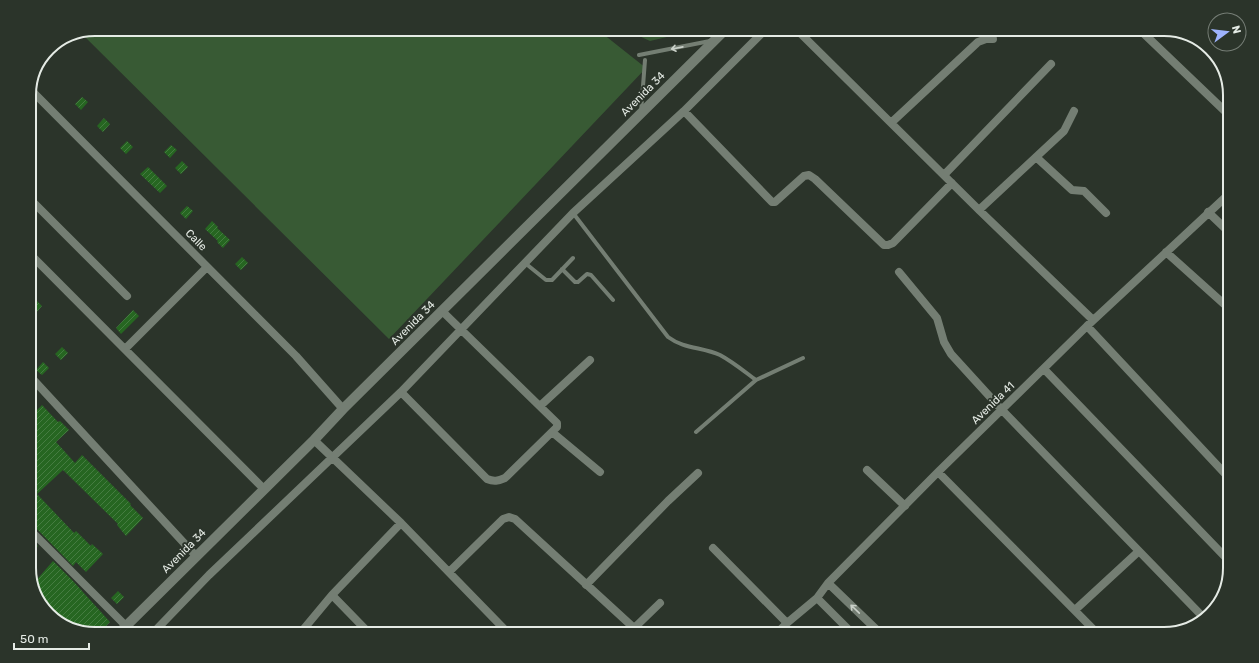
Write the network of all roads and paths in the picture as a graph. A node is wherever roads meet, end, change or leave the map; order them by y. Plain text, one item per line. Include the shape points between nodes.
1 (718, 36) edge
2 (759, 36) edge
3 (803, 36) edge
4 (1146, 36) edge
5 (714, 40) junction
6 (993, 40) dead end
7 (639, 55) dead end
8 (645, 60) dead end
9 (1051, 64) dead end
10 (36, 95) edge
11 (1223, 109) edge
12 (684, 111) junction
13 (1074, 111) dead end
14 (641, 113) junction
15 (892, 122) junction
16 (1036, 156) junction
17 (944, 175) junction
18 (952, 183) junction
19 (1223, 199) edge
20 (36, 205) edge
21 (979, 210) junction
22 (1208, 212) junction
23 (1106, 213) dead end
24 (573, 214) junction
25 (1223, 226) edge
26 (1166, 252) junction
27 (574, 258) dead end
28 (36, 260) edge
29 (525, 263) junction
30 (207, 267) junction
31 (562, 269) junction
32 (899, 272) dead end
33 (128, 296) dead end
34 (613, 300) dead end
35 (1223, 303) edge
36 (442, 311) junction
37 (1090, 323) junction
38 (462, 330) junction
39 (126, 349) junction
40 (803, 358) dead end
41 (590, 360) dead end
42 (1044, 369) junction
43 (756, 380) junction
44 (36, 383) edge
45 (401, 392) junction
46 (540, 406) junction
47 (342, 409) junction
48 (1002, 410) junction
49 (552, 432) junction
50 (696, 432) dead end
51 (314, 440) junction
52 (333, 458) junction
53 (867, 470) dead end
54 (1223, 471) edge
55 (600, 472) dead end
56 (938, 472) junction
57 (698, 473) dead end
58 (264, 489) junction
59 (905, 506) junction
60 (401, 523) junction
61 (36, 535) edge
62 (713, 548) dead end
63 (1139, 551) junction
64 (1223, 555) edge
65 (196, 556) junction
66 (449, 572) junction
67 (828, 583) junction
68 (586, 585) junction
69 (332, 596) junction
70 (817, 598) junction
71 (660, 603) dead end
72 (1075, 610) junction
73 (1201, 614) edge
74 (787, 623) junction
75 (126, 626) joint
76 (159, 627) edge
77 (305, 627) edge
78 (363, 627) edge
79 (502, 627) edge
80 (627, 627) edge
81 (635, 627) edge
82 (783, 627) edge
83 (846, 627) edge
84 (874, 627) edge
85 (1091, 627) edge

1 - 5 street, Avenida 34
2 - 12 street
3 - 15 street
4 - 11 street
5 -> 7 lane
5 - 14 street, Avenida 34
6 - 15 street via 978,42
8 - 14 lane
9 - 17 street
10 - 30 street, Calle
12 - 18 street via 772,202 808,175 884,245 893,243
12 - 24 street
13 - 16 street via 1064,131
14 - 36 street, Avenida 34
15 - 17 street
16 - 21 street
16 - 23 street via 1072,190 1084,190
17 - 18 street
18 - 21 street
19 - 22 street, Avenida 41
20 - 33 street
21 - 37 street
22 - 25 street
22 - 26 street, Avenida 41
24 - 29 street
24 - 43 lane via 668,337 677,344 721,356
26 - 35 street
26 - 37 street, Avenida 41
27 - 31 lane
28 - 39 street
29 - 31 lane via 549,281
29 - 38 street
30 - 39 street
30 - 47 street, Calle via 296,356
31 - 34 lane via 575,282 591,274
32 - 48 street via 937,318 944,342 951,354
36 - 38 street
36 - 47 street, Avenida 34
37 - 42 street, Avenida 41
37 - 54 street
38 - 45 street
38 - 46 street
39 - 58 street
40 - 43 lane
41 - 46 street
42 - 48 street, Avenida 41
42 - 64 street
43 - 50 lane
44 - 65 street
45 - 49 street via 491,480 505,478
45 - 52 street
46 - 49 street via 558,424
47 - 51 street, Avenida 34
48 - 56 street, Avenida 41
48 - 63 street
49 - 55 street
51 - 52 street
51 - 58 street, Avenida 34
52 - 60 street
52 - 76 street via 209,575
53 - 59 street
56 - 59 street, Avenida 41
56 - 72 street
57 - 68 street
58 - 65 street, Avenida 34
59 - 67 street, Avenida 41
60 - 66 street
60 - 69 street
61 - 75 street
62 - 74 street
63 - 72 street
63 - 73 street
65 - 75 street, Avenida 34
66 - 68 street via 509,517 522,524
66 - 79 street
67 - 70 street, Avenida 41
84 -> 67 street
68 - 80 street
69 - 77 street
69 - 78 street
70 - 74 street, Avenida 41
70 - 83 street
71 - 81 street
72 - 85 street
74 - 82 street, Avenida 41

